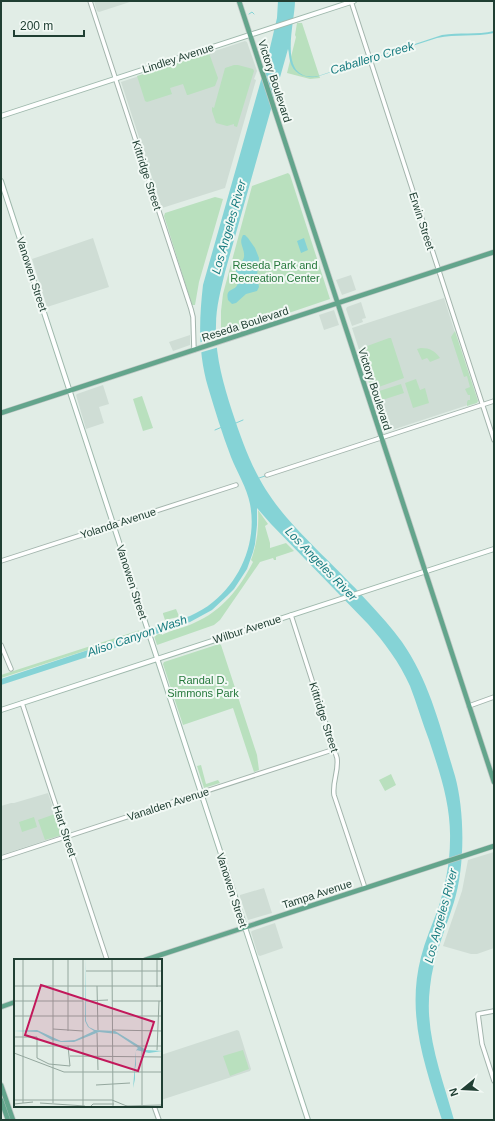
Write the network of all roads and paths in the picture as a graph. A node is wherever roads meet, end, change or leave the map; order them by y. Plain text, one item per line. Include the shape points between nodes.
1 (90, 1) edge
2 (239, 1) edge
3 (352, 1) edge
4 (250, 35) junction
5 (116, 79) junction
6 (1, 116) edge
7 (1, 181) edge
8 (494, 252) edge
9 (438, 270) junction
10 (338, 303) junction
11 (196, 349) junction
12 (69, 390) junction
13 (494, 400) edge
14 (482, 404) junction
15 (1, 413) edge
16 (382, 437) junction
17 (494, 440) edge
18 (268, 475) dead end
19 (236, 485) dead end
20 (113, 525) junction
21 (494, 549) edge
22 (1, 561) edge
23 (425, 571) junction
24 (291, 615) junction
25 (1, 644) edge
26 (157, 658) junction
27 (12, 669) dead end
28 (494, 697) edge
29 (22, 703) junction
30 (469, 706) junction
31 (1, 710) edge
32 (335, 749) junction
33 (494, 782) edge
34 (200, 793) junction
35 (66, 837) junction
36 (494, 846) edge
37 (1, 858) edge
38 (365, 888) junction
39 (244, 927) junction
40 (107, 959) edge
41 (148, 959) edge
42 (14, 1002) edge
43 (1, 1007) edge
44 (494, 1010) edge
45 (494, 1081) edge
46 (1, 1085) edge
47 (1, 1100) edge
48 (154, 1107) edge
49 (8, 1120) edge
50 (12, 1120) edge
51 (159, 1120) edge
52 (308, 1120) edge

1 - 5 street, Kittridge Street
2 - 4 main road, Victory Boulevard
3 - 4 main road, Lindley Avenue
3 - 9 street, Erwin Street
4 - 5 main road, Lindley Avenue
4 - 10 main road, Victory Boulevard
5 - 6 main road, Lindley Avenue
5 - 11 street, Kittridge Street via 192,313
7 - 12 main road, Vanowen Street
8 - 9 main road, Reseda Boulevard
9 - 10 main road, Reseda Boulevard
9 - 14 street, Erwin Street
10 - 11 main road, Reseda Boulevard
10 - 16 main road, Victory Boulevard
11 - 12 main road, Reseda Boulevard
12 - 15 main road, Reseda Boulevard
12 - 20 main road, Vanowen Street
13 - 14 street
14 - 16 street
14 - 17 street, Erwin Street
16 - 18 street
16 - 23 main road, Victory Boulevard
19 - 20 street, Yolanda Avenue
20 - 22 street, Yolanda Avenue
20 - 26 main road, Vanowen Street
21 - 23 main road, Wilbur Avenue
23 - 24 main road, Wilbur Avenue
23 - 30 main road, Victory Boulevard
24 - 26 main road, Wilbur Avenue
24 - 32 street, Kittridge Street
25 - 27 street
26 - 29 main road, Wilbur Avenue
26 - 34 main road, Vanowen Street
28 - 30 street
29 - 31 main road, Wilbur Avenue
29 - 35 street, Hart Street
30 - 33 main road, Victory Boulevard
32 - 34 street, Vanalden Avenue
32 - 38 street, Kittridge Street via 338,763 333,784 334,795
34 - 35 street, Vanalden Avenue
34 - 39 main road, Vanowen Street
35 - 37 street, Vanalden Avenue
35 - 40 street, Hart Street
36 - 38 main road, Tampa Avenue
38 - 39 main road, Tampa Avenue
39 - 41 main road, Tampa Avenue
39 - 52 main road, Vanowen Street
42 - 43 main road
44 - 45 street via 478,1014 482,1044
46 - 50 main road
47 - 49 main road
48 - 51 street

